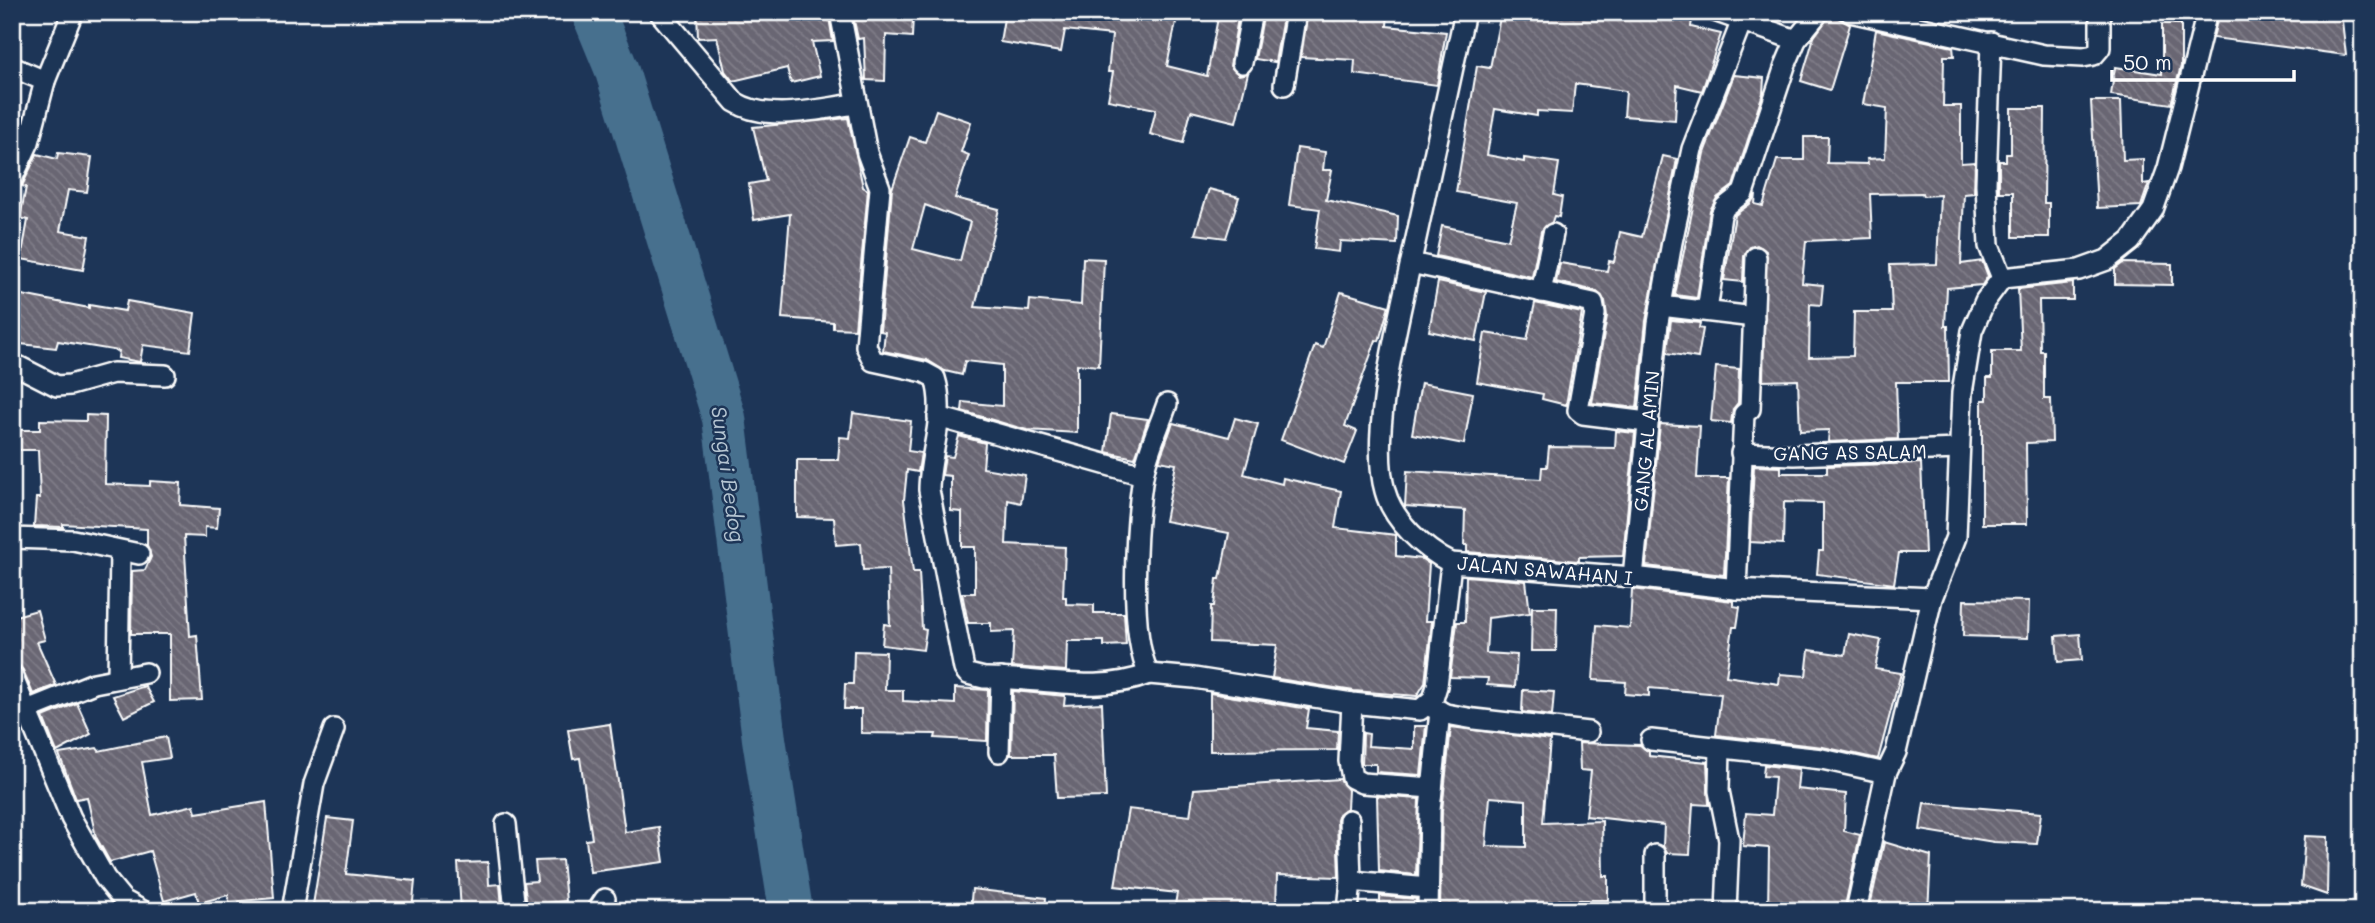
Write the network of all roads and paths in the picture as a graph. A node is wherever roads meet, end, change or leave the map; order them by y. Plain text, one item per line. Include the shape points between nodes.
1 (73, 12) edge
2 (659, 12) edge
3 (840, 12) edge
4 (1252, 12) edge
5 (1296, 12) edge
6 (1465, 12) edge
7 (1717, 12) edge
8 (1819, 12) edge
9 (1850, 12) edge
10 (2100, 12) edge
11 (2207, 12) edge
12 (1916, 20) edge
13 (1741, 23) junction
14 (1796, 40) junction
15 (1991, 42) junction
16 (1242, 63) dead end
17 (12, 67) edge
18 (45, 81) junction
19 (1284, 85) dead end
20 (857, 104) junction
21 (12, 179) edge
22 (1553, 234) dead end
23 (1756, 257) dead end
24 (1411, 263) junction
25 (2002, 278) junction
26 (1541, 292) junction
27 (1661, 306) junction
28 (1707, 311) junction
29 (1754, 317) junction
30 (12, 363) edge
31 (165, 375) dead end
32 (1167, 404) dead end
33 (938, 416) junction
34 (1647, 422) junction
35 (1959, 449) junction
36 (1741, 453) junction
37 (1143, 475) junction
38 (12, 538) edge
39 (1451, 563) junction
40 (1633, 577) junction
41 (1736, 589) junction
42 (1932, 598) junction
43 (146, 673) dead end
44 (1149, 674) junction
45 (12, 676) edge
46 (118, 677) junction
47 (1000, 678) junction
48 (1352, 703) junction
49 (1434, 709) junction
50 (27, 710) junction
51 (334, 729) dead end
52 (1588, 732) dead end
53 (1651, 740) dead end
54 (1720, 748) junction
55 (999, 752) dead end
56 (1886, 773) junction
57 (1432, 788) junction
58 (1349, 820) dead end
59 (506, 824) dead end
60 (1655, 855) dead end
61 (1351, 881) junction
62 (1428, 888) junction
63 (143, 911) edge
64 (292, 911) edge
65 (515, 911) edge
66 (1348, 911) edge
67 (1428, 911) edge
68 (1655, 911) edge
69 (1726, 911) edge
70 (1856, 911) edge

1 - 18 street
2 - 20 street via 718,83 748,110 793,112
3 - 20 street
4 - 16 street
5 - 19 street
6 - 24 street, JALAN SAWAHAN I
7 - 13 street
8 - 14 street
9 - 12 street
10 - 15 street via 2103,40 2094,55 2044,55
11 - 25 street via 2168,168 2153,211 2131,241 2107,260 2079,270
12 - 15 street
13 - 14 street
13 - 27 street, GANG AL AMIN via 1692,149
14 - 28 street via 1743,193 1721,215
15 - 25 street via 1986,184 1989,246
17 - 18 street
18 - 21 street via 29,142
20 - 33 street via 880,188 866,346 873,360 935,378
22 - 26 street
23 - 29 street
24 - 26 street
24 - 39 street, JALAN SAWAHAN I via 1385,403 1381,444 1384,489 1393,512 1434,554
25 - 35 street via 1972,331
26 - 34 street via 1590,301 1595,306 1578,410
27 - 28 street
27 - 34 street, GANG AL AMIN
28 - 29 street
29 - 36 street via 1750,409 1744,414
30 - 31 street via 57,386 113,373
32 - 37 street
33 - 37 street
33 - 47 street via 929,490 961,655 968,674
34 - 40 street, GANG AL AMIN
35 - 36 street, GANG AS SALAM
35 - 42 street via 1956,537
36 - 41 street
37 - 44 street via 1138,640
38 - 46 street via 73,540 130,552
39 - 40 street, JALAN SAWAHAN I
39 - 49 street
40 - 41 street, JALAN SAWAHAN I
41 - 42 street, JALAN SAWAHAN I
42 - 56 street via 1896,752
43 - 46 street
44 - 47 street via 1095,685
44 - 48 street
45 - 50 street
46 - 50 street via 67,691
47 - 55 street
48 - 49 street via 1412,711
48 - 57 street via 1352,778 1362,783
49 - 52 street via 1474,719
49 - 57 street
50 - 63 street via 71,818 105,877 122,900
51 - 64 street via 314,783
53 - 54 street
54 - 56 street
54 - 69 street via 1719,791 1729,840
56 - 70 street
57 - 62 street
58 - 61 street
59 - 65 street
60 - 68 street
61 - 62 street
61 - 66 street
62 - 67 street

